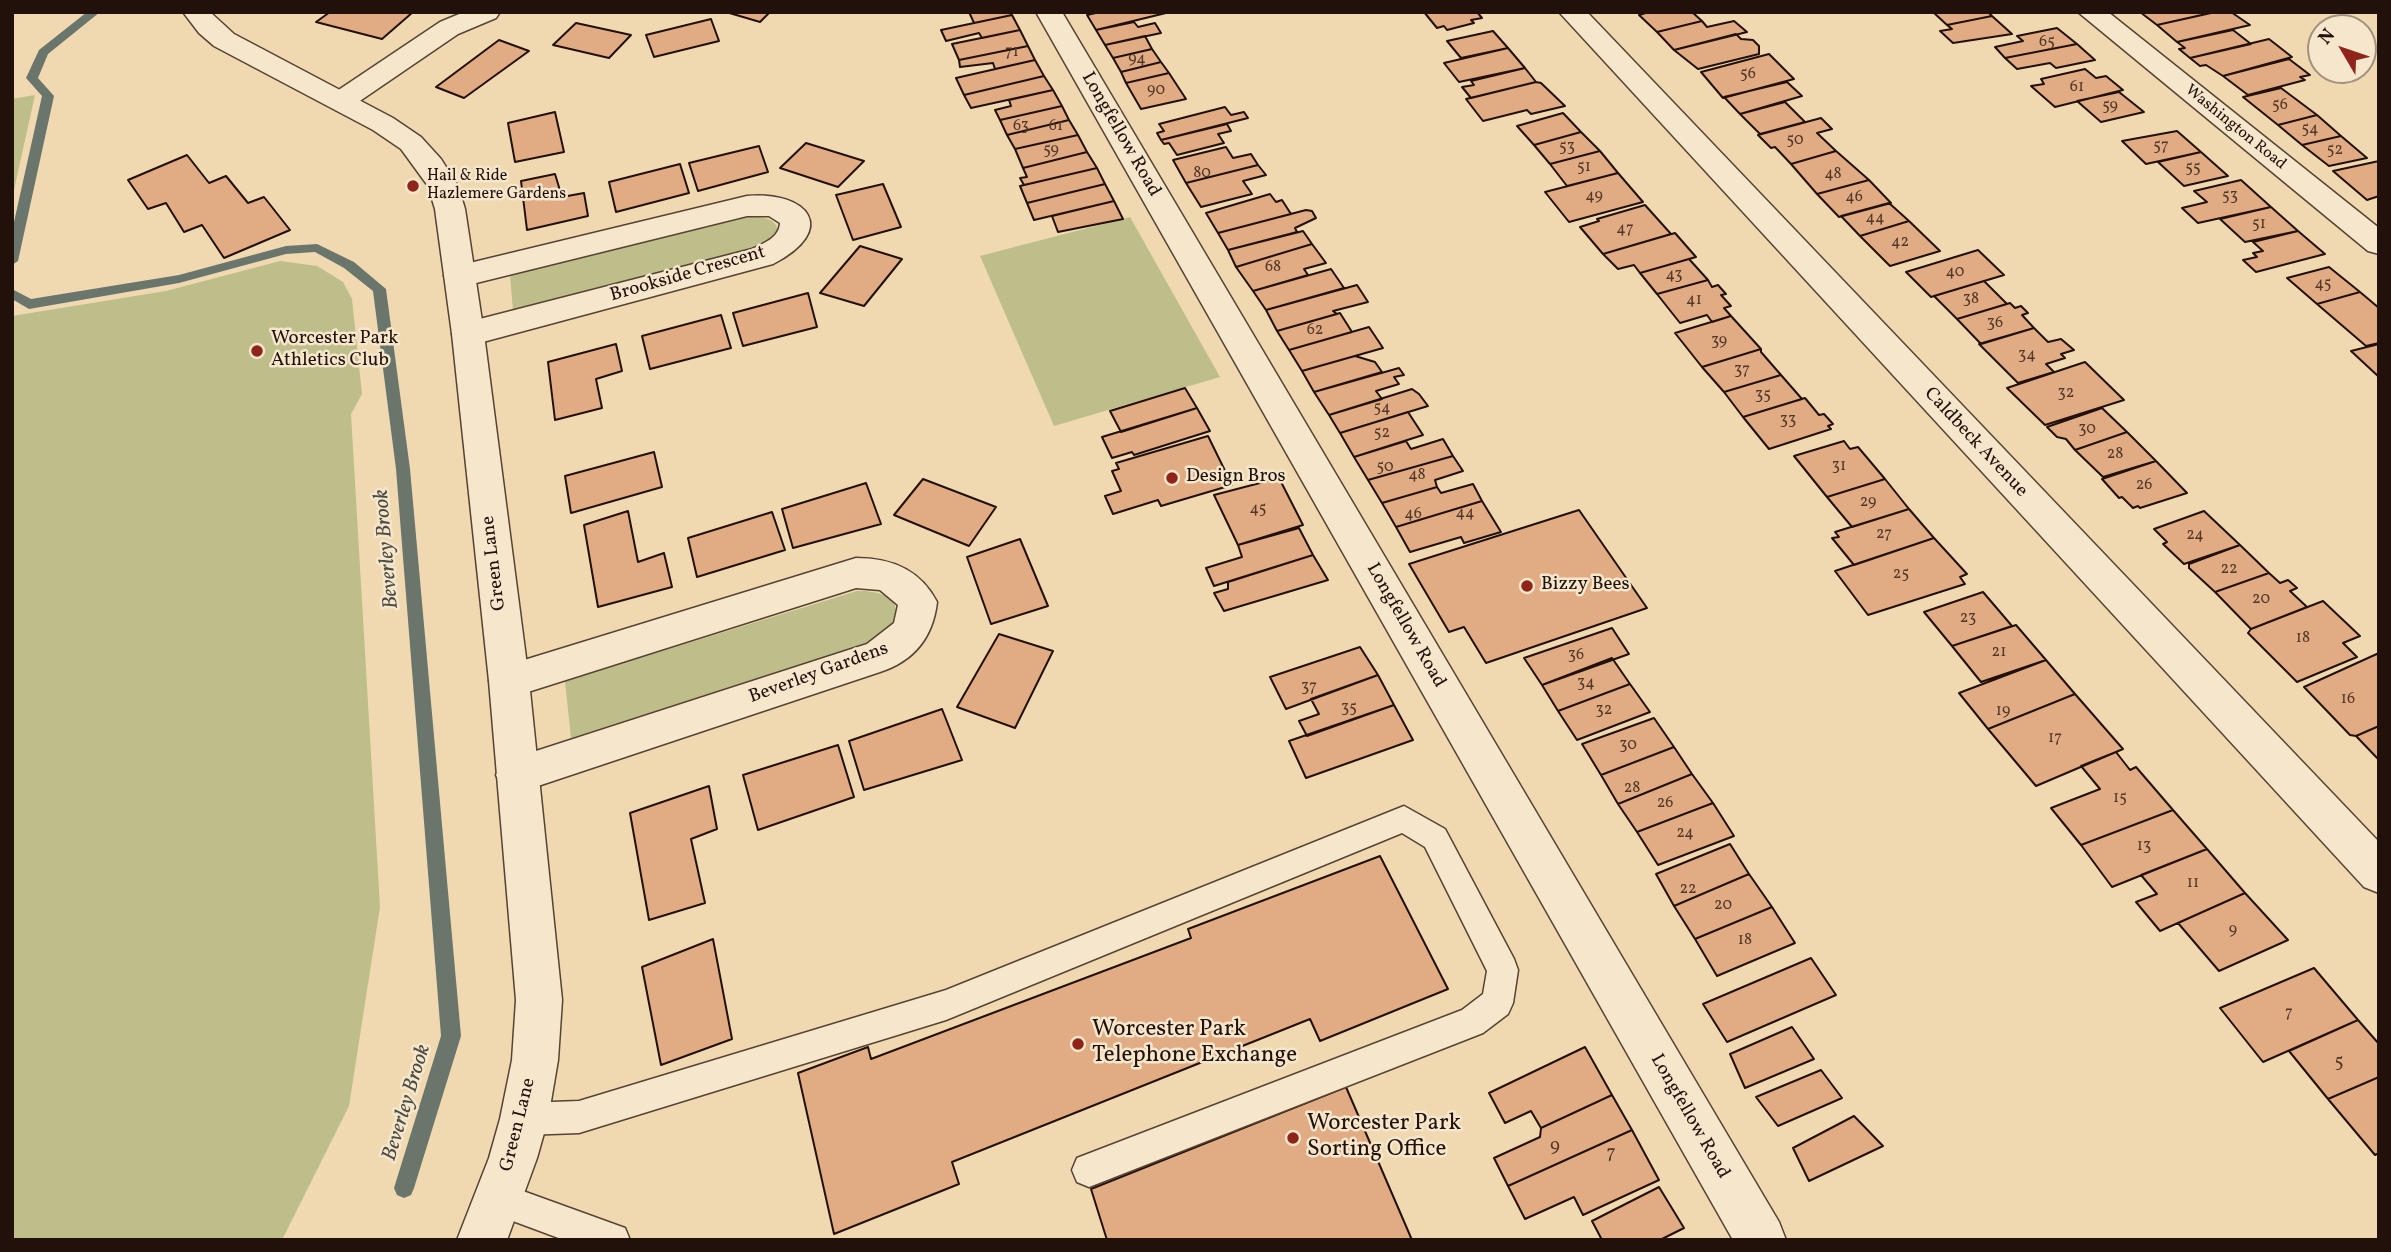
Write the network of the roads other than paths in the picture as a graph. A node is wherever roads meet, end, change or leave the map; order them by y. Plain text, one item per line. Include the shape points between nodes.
1 (196, 12) edge
2 (487, 12) edge
3 (1049, 12) edge
4 (1572, 12) edge
5 (2091, 12) edge
6 (341, 102) junction
7 (2379, 244) edge
8 (460, 276) junction
9 (468, 334) junction
10 (509, 681) junction
11 (517, 775) junction
12 (2379, 873) edge
13 (524, 1119) junction
14 (1088, 1170) dead end
15 (498, 1199) junction
16 (482, 1240) edge
17 (613, 1240) edge
18 (1760, 1240) edge

1 - 6 street, Green Lane via 224,40
2 - 6 street via 449,28
3 - 18 street, Longfellow Road
4 - 12 street, Caldbeck Avenue
5 - 7 street, Washington Road
6 - 8 street, Green Lane via 411,143 431,166 450,209
8 - 9 street, Green Lane
8 - 9 street, Brookside Crescent via 747,206 769,204 786,210 796,220 795,233 762,257
9 - 10 street, Green Lane
10 - 11 street, Green Lane
10 - 11 street, Beverley Gardens via 856,573 884,573 905,584 918,602 916,623 903,642 880,656
11 - 13 street, Green Lane via 539,1000 535,1060
13 - 14 lane via 579,1117 946,1005 1404,819 1435,838 1503,970 1497,1003 1472,1022
13 - 15 street, Green Lane
15 - 16 street, Green Lane
15 - 17 lane

